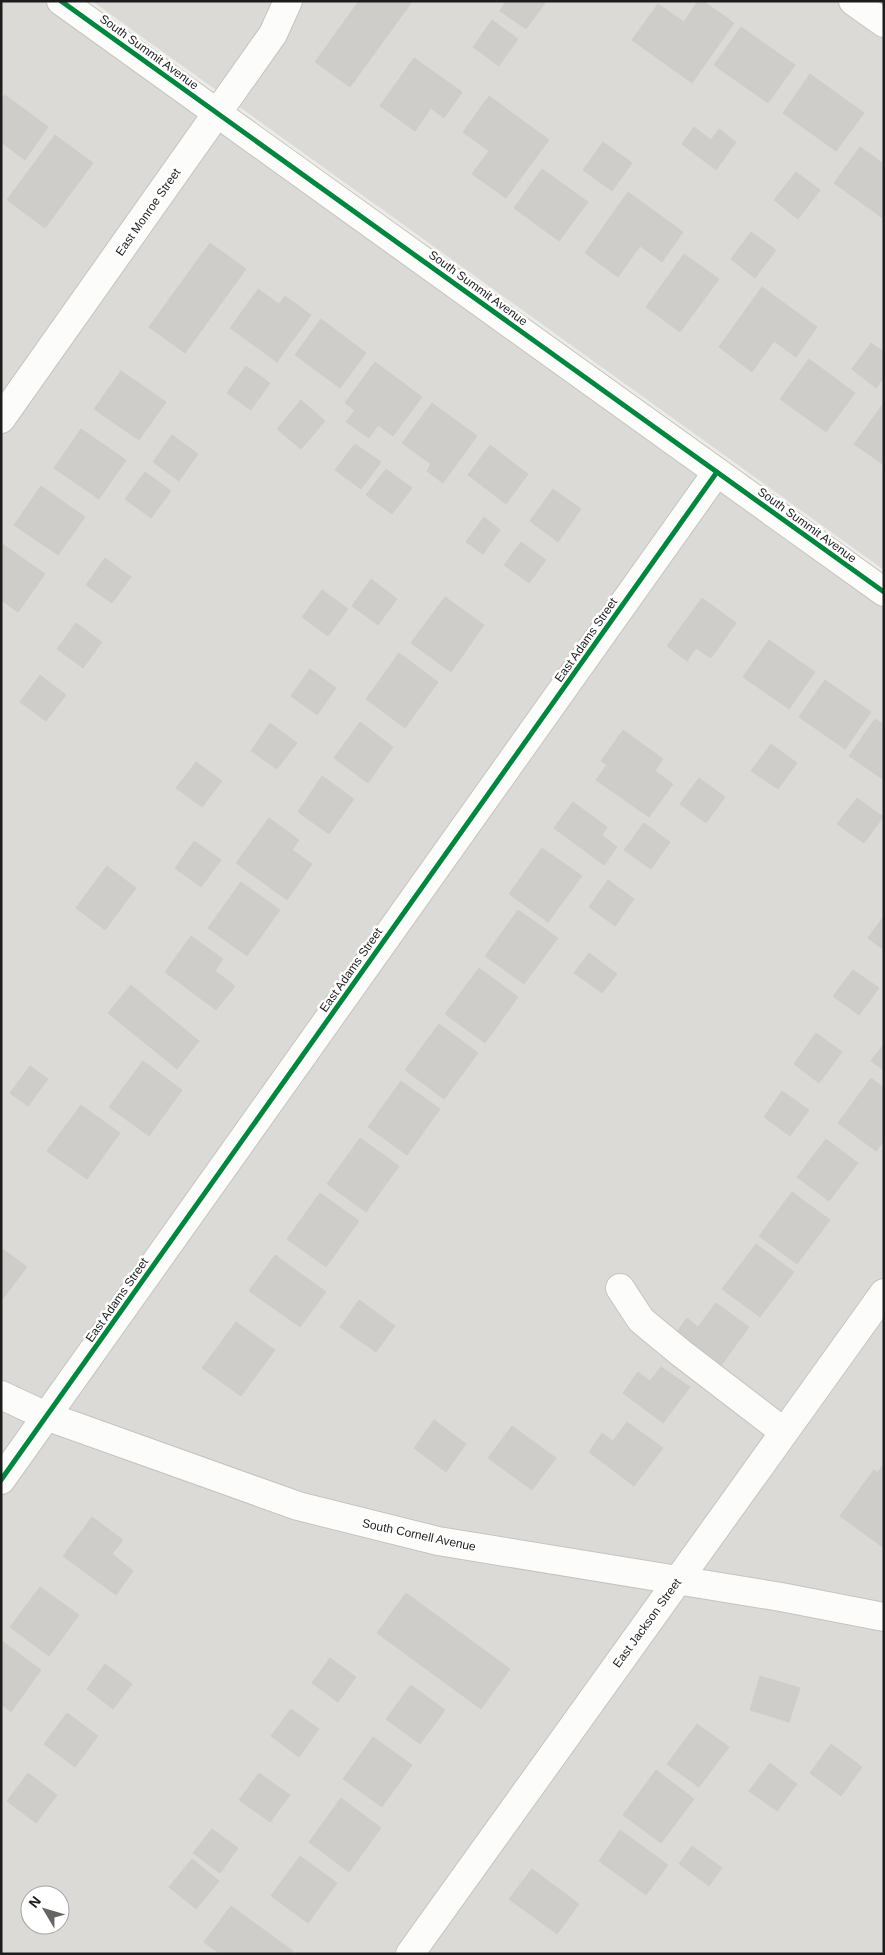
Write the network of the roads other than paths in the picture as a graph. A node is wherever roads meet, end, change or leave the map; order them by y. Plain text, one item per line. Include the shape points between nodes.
1 (61, 1) edge
2 (288, 1) edge
3 (853, 1) edge
4 (884, 23) edge
5 (218, 114) junction
6 (1, 419) edge
7 (718, 472) junction
8 (884, 592) edge
9 (620, 1288) dead end
10 (884, 1293) edge
11 (1, 1395) edge
12 (46, 1416) junction
13 (784, 1432) junction
14 (1, 1480) edge
15 (678, 1579) junction
16 (884, 1617) edge
17 (410, 1954) edge

1 - 5 street, South Summit Avenue
2 - 5 street, East Monroe Street via 274,34
3 - 4 street
5 - 6 street, East Monroe Street
5 - 7 street, South Summit Avenue
7 - 8 street, South Summit Avenue
7 - 12 street, East Adams Street
9 - 13 street via 641,1320
10 - 13 street, East Jackson Street
11 - 12 street, South Cornell Avenue
12 - 14 street, East Adams Street
12 - 15 street, South Cornell Avenue via 298,1506 438,1541
13 - 15 street, East Jackson Street
15 - 16 street, South Cornell Avenue
15 - 17 street, East Jackson Street

